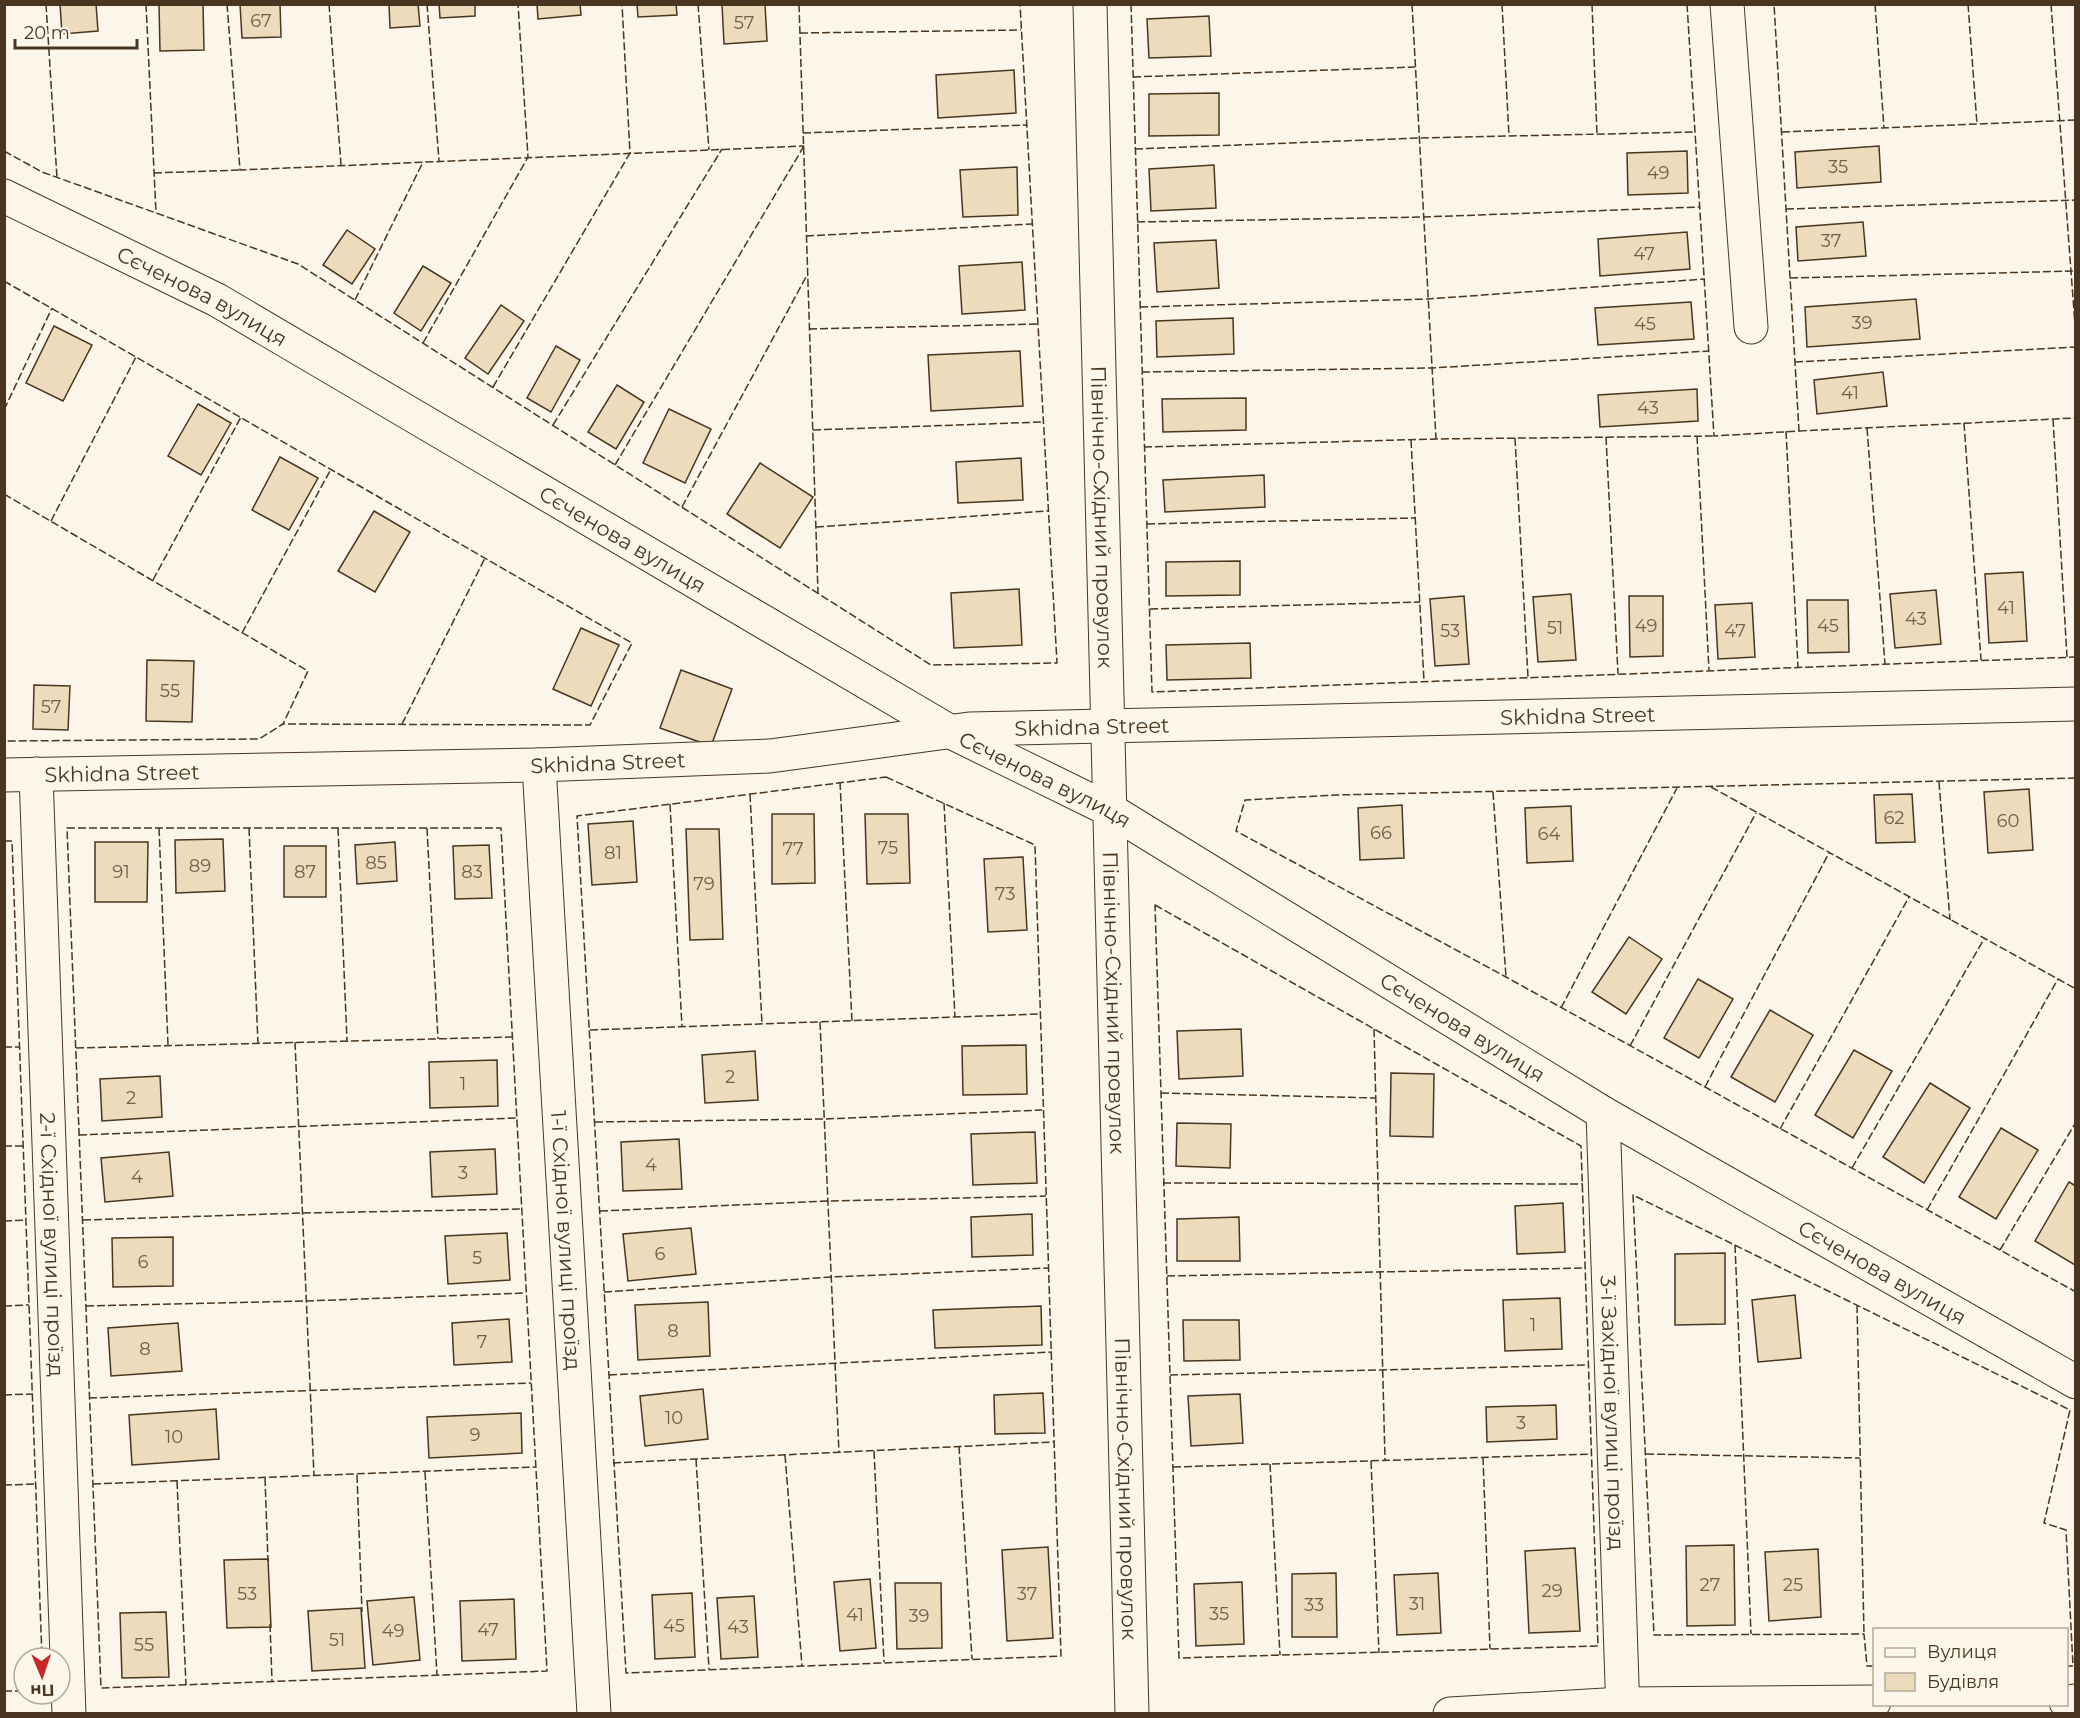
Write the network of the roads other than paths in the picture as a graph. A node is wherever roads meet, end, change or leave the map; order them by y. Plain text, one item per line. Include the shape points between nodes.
1 (1090, 4) edge
2 (1727, 4) edge
3 (4, 196) edge
4 (1751, 327) dead end
5 (2076, 704) edge
6 (1108, 726) junction
7 (949, 731) junction
8 (539, 765) junction
9 (20, 775) edge
10 (1110, 810) junction
11 (1603, 1113) junction
12 (2076, 1382) edge
13 (1873, 1702) edge
14 (1622, 1709) edge
15 (69, 1713) edge
16 (594, 1713) edge
17 (1132, 1713) edge
18 (1450, 1713) edge

1 - 6 street, Північно-Східний провулок
2 - 4 street
3 - 7 street, Сєченова вулиця via 217,300
5 - 6 street, Skhidna Street
6 - 7 street, Skhidna Street
6 - 10 street, Північно-Східний провулок
7 - 8 street, Skhidna Street via 770,756
7 - 10 street, Сєченова вулиця
8 - 9 street, Skhidna Street
8 - 16 street, 1-ї Східної вулиці проїзд
9 - 15 street, 2-ї Східної вулиці проїзд
10 - 11 street, Сєченова вулиця
10 - 17 street, Північно-Східний провулок
11 - 12 street, Сєченова вулиця
11 - 14 street, 3-ї Західної вулиці проїзд
13 - 14 street
14 - 18 street

